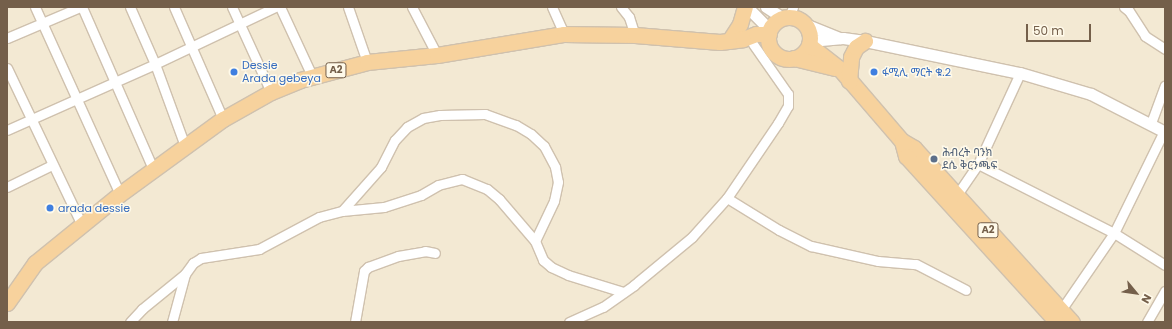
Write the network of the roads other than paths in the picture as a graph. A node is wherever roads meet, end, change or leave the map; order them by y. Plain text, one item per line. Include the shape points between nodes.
1 (35, 7) edge
2 (81, 7) edge
3 (130, 7) edge
4 (174, 7) edge
5 (232, 7) edge
6 (275, 7) edge
7 (280, 7) edge
8 (348, 7) edge
9 (412, 7) edge
10 (621, 7) edge
11 (746, 7) edge
12 (766, 7) edge
13 (1124, 7) edge
14 (554, 8) edge
15 (788, 14) edge
16 (42, 22) junction
17 (805, 24) junction
18 (239, 25) junction
19 (564, 34) junction
20 (635, 35) junction
21 (770, 37) junction
22 (7, 38) edge
23 (842, 38) junction
24 (742, 41) junction
25 (864, 41) junction
26 (809, 43) junction
27 (191, 46) junction
28 (1165, 49) edge
29 (437, 55) junction
30 (794, 58) junction
31 (367, 62) junction
32 (155, 64) junction
33 (7, 68) edge
34 (840, 69) junction
35 (1020, 73) junction
36 (312, 76) junction
37 (849, 81) junction
38 (115, 82) junction
39 (1165, 85) edge
40 (271, 92) junction
41 (76, 100) junction
42 (32, 119) junction
43 (223, 119) junction
44 (1152, 123) junction
45 (7, 130) edge
46 (1164, 131) edge
47 (185, 146) junction
48 (978, 164) junction
49 (52, 165) junction
50 (154, 169) junction
51 (7, 187) edge
52 (120, 194) junction
53 (727, 198) junction
54 (953, 200) junction
55 (342, 211) junction
56 (82, 225) junction
57 (1114, 233) junction
58 (535, 241) junction
59 (435, 254) dead end
60 (1165, 265) edge
61 (185, 274) junction
62 (966, 290) dead end
63 (1165, 291) edge
64 (623, 292) junction
65 (7, 303) edge
66 (1058, 317) edge
67 (130, 322) edge
68 (172, 322) edge
69 (355, 322) edge
70 (569, 322) edge
71 (1072, 322) edge
72 (1147, 322) edge

1 - 16 street
2 - 16 street
2 - 38 street
3 - 32 street
4 - 27 street
5 - 18 street
6 - 18 street
7 - 36 street
8 - 31 street
9 - 29 street
10 - 20 street via 629,18
11 - 21 street
11 - 24 highway via 740,24
12 - 15 street
13 - 28 street via 1145,36
14 - 19 street
15 - 17 highway
15 - 21 highway
16 - 22 street
16 - 41 street
17 - 23 street
17 - 26 highway
18 - 27 street
18 - 40 street
19 - 20 highway, A2
19 - 29 highway, A2
20 - 24 highway, A2
21 - 24 highway, A2 via 756,34
21 - 30 highway via 780,56
23 - 25 street
23 - 26 street
24 - 53 street via 788,94 790,101
25 - 35 street
25 - 37 highway via 856,47 851,57
26 - 30 highway via 806,51
26 - 34 highway, A2
27 - 32 street
27 - 43 street
29 - 31 highway, A2
30 - 34 highway
31 - 36 highway, A2
32 - 38 street
32 - 47 street
33 - 42 street
34 - 37 highway, A2
35 - 44 street via 1091,94
35 - 48 street
36 - 40 highway, A2
37 - 54 highway, A2 via 902,141 906,156 931,175
38 - 41 street
38 - 50 street
39 - 44 street
40 - 43 highway, A2
41 - 42 street
41 - 52 street
42 - 45 street
42 - 49 street
43 - 47 highway, A2
44 - 46 street
46 - 57 street
47 - 50 highway, A2
48 - 54 street
48 - 57 street
49 - 51 street
49 - 56 street
50 - 52 highway, A2
52 - 56 highway, A2
53 - 62 street via 811,246 878,261 916,264
53 - 64 street via 692,237
54 - 66 highway, A2
55 - 58 street via 384,207 420,195 438,185 462,179 486,189 499,199
55 - 58 street via 381,167 395,140 407,127 423,118 440,115 485,114 516,125 531,134 544,146 555,166 558,182 554,201
55 - 61 street via 319,217 258,249 201,258 193,263
56 - 65 highway, A2 via 34,263
57 - 60 street
57 - 66 street
58 - 64 street via 543,260 551,267
59 - 69 street via 425,251 398,256 368,267 364,271
61 - 67 street
61 - 68 street
63 - 72 street
64 - 70 street via 603,307
66 - 71 highway, A2

